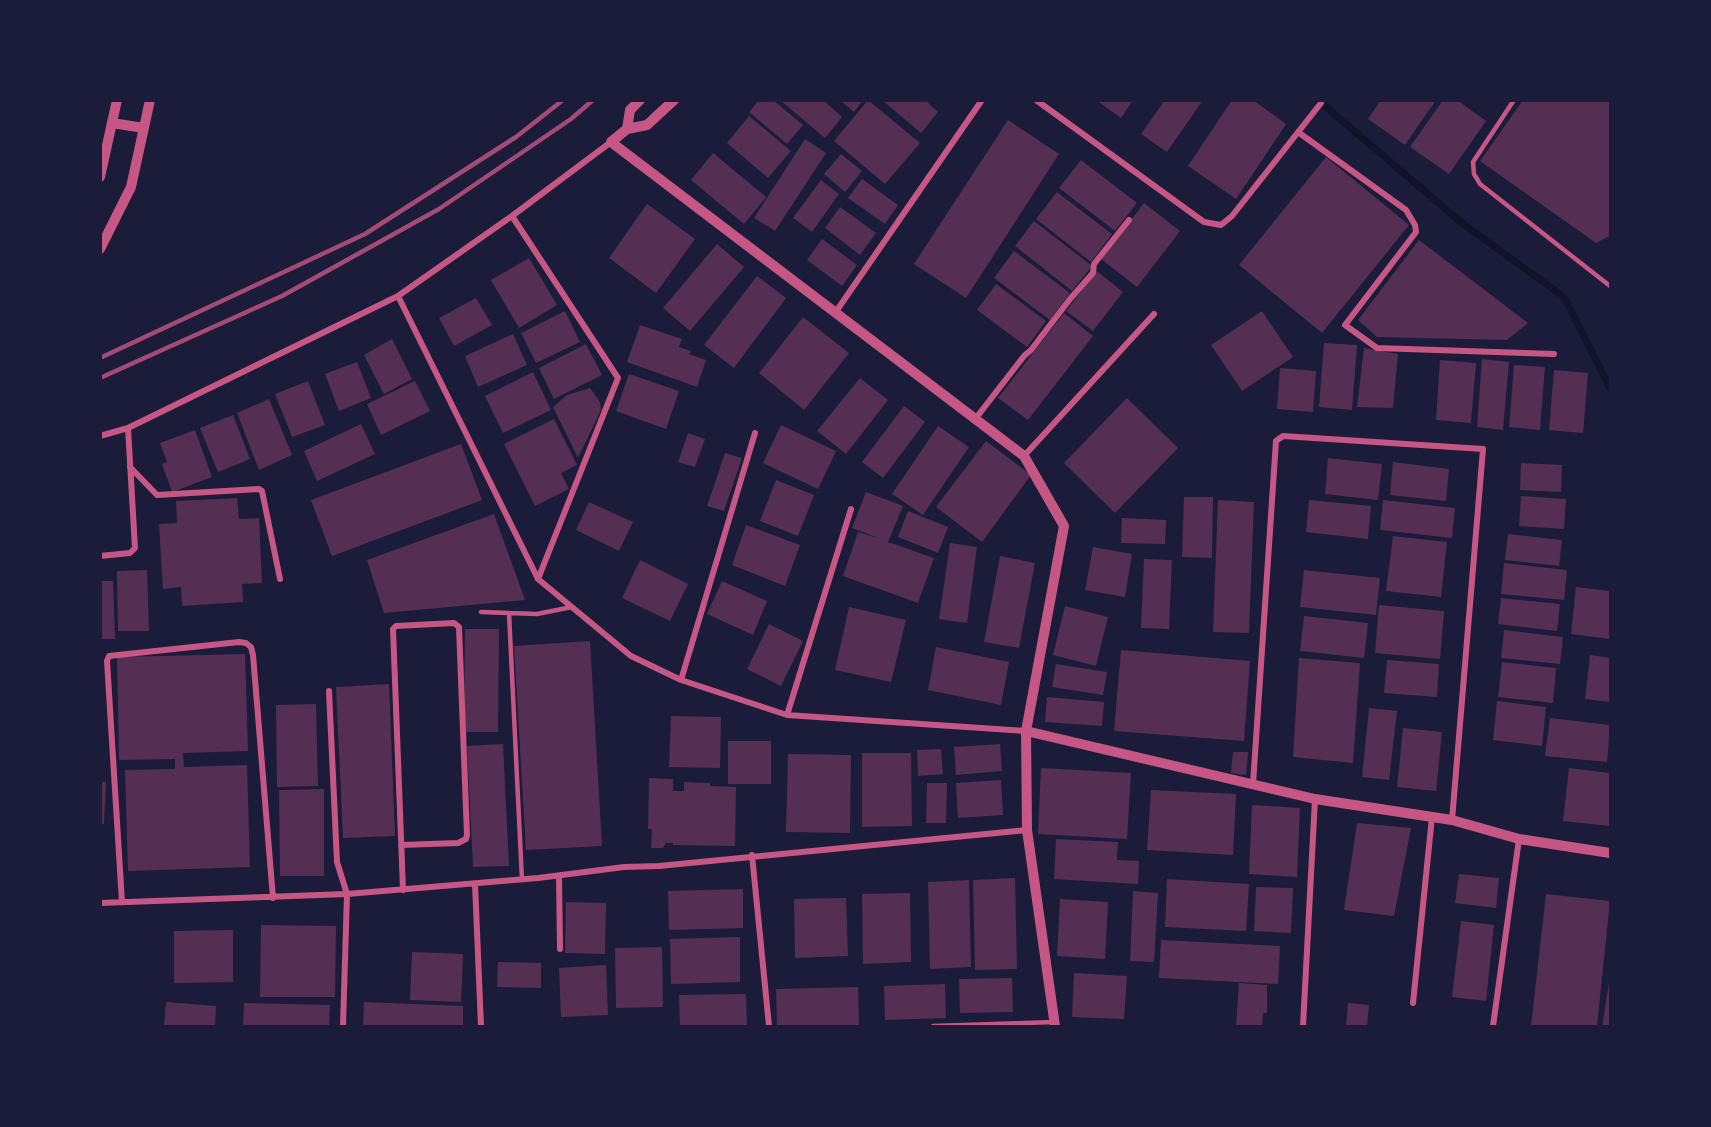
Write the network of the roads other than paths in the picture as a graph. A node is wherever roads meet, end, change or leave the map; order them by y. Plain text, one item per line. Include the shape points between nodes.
1 (117, 100) edge
2 (150, 100) edge
3 (640, 100) edge
4 (674, 100) edge
5 (982, 100) edge
6 (1036, 100) edge
7 (1514, 100) edge
8 (1321, 102) dead end
9 (112, 123) junction
10 (144, 128) junction
11 (627, 129) junction
12 (1298, 132) junction
13 (611, 142) junction
14 (100, 177) edge
15 (512, 216) junction
16 (1129, 220) dead end
17 (100, 249) edge
18 (1611, 286) edge
19 (398, 296) junction
20 (835, 313) junction
21 (1154, 314) dead end
22 (1554, 354) dead end
23 (976, 418) junction
24 (128, 429) junction
25 (755, 433) dead end
26 (100, 436) edge
27 (1024, 456) junction
28 (130, 467) junction
29 (851, 509) dead end
30 (100, 556) edge
31 (280, 579) dead end
32 (538, 579) junction
33 (572, 607) junction
34 (481, 612) dead end
35 (509, 613) junction
36 (681, 680) junction
37 (329, 691) dead end
38 (787, 715) junction
39 (1026, 731) junction
40 (1253, 784) junction
41 (1315, 799) junction
42 (1432, 817) junction
43 (1452, 820) junction
44 (1027, 830) junction
45 (1519, 838) junction
46 (401, 845) junction
47 (1611, 853) edge
48 (752, 855) junction
49 (559, 876) junction
50 (522, 880) junction
51 (475, 884) junction
52 (403, 890) junction
53 (347, 894) junction
54 (273, 898) junction
55 (122, 902) junction
56 (100, 903) edge
57 (560, 949) dead end
58 (1413, 1003) dead end
59 (1055, 1024) edge
60 (342, 1026) edge
61 (481, 1026) edge
62 (769, 1026) edge
63 (933, 1026) edge
64 (1303, 1026) edge
65 (1493, 1026) edge

1 - 9 street
2 - 10 street
3 - 11 street via 630,110
4 - 11 street via 647,125
5 - 20 street
6 - 12 street via 1204,222 1221,225
7 - 18 lane via 1473,162 1474,174 1480,184
8 - 12 street
9 - 10 street
9 - 14 street
10 - 17 street via 131,187
11 - 13 street
12 - 22 street via 1406,210 1416,232 1345,325 1377,348
13 - 15 street
13 - 20 street
15 - 19 street
15 - 32 street via 618,378
16 - 23 street via 1094,264 1093,273
19 - 24 street
19 - 32 street
20 - 23 street
21 - 27 street
23 - 27 street
24 - 26 street
24 - 28 street
25 - 36 street
27 - 39 street via 1064,526
28 - 30 street via 135,548 130,553
28 - 31 street via 157,495 262,491
29 - 38 street
32 - 33 street
33 - 35 lane via 537,614
33 - 36 street via 631,656
34 - 35 lane
35 - 50 lane
36 - 38 street
37 - 53 street via 337,862
38 - 39 street
39 - 40 street
39 - 44 street
40 - 41 street
40 - 43 street via 1276,441 1283,436 1483,449
41 - 42 street
41 - 64 street
42 - 43 street
42 - 58 street
43 - 45 street
44 - 48 street
44 - 59 street
45 - 47 street
45 - 65 street
46 - 46 street via 393,629 454,623 459,627 467,835 458,843
46 - 52 street
48 - 49 street
48 - 62 street
49 - 50 street
49 - 57 street
50 - 51 street
51 - 52 street
51 - 61 street
52 - 53 street
53 - 54 street
53 - 60 street
54 - 55 street
54 - 55 street via 253,655 251,647 239,642 109,657 107,661
55 - 56 street
59 - 63 lane

